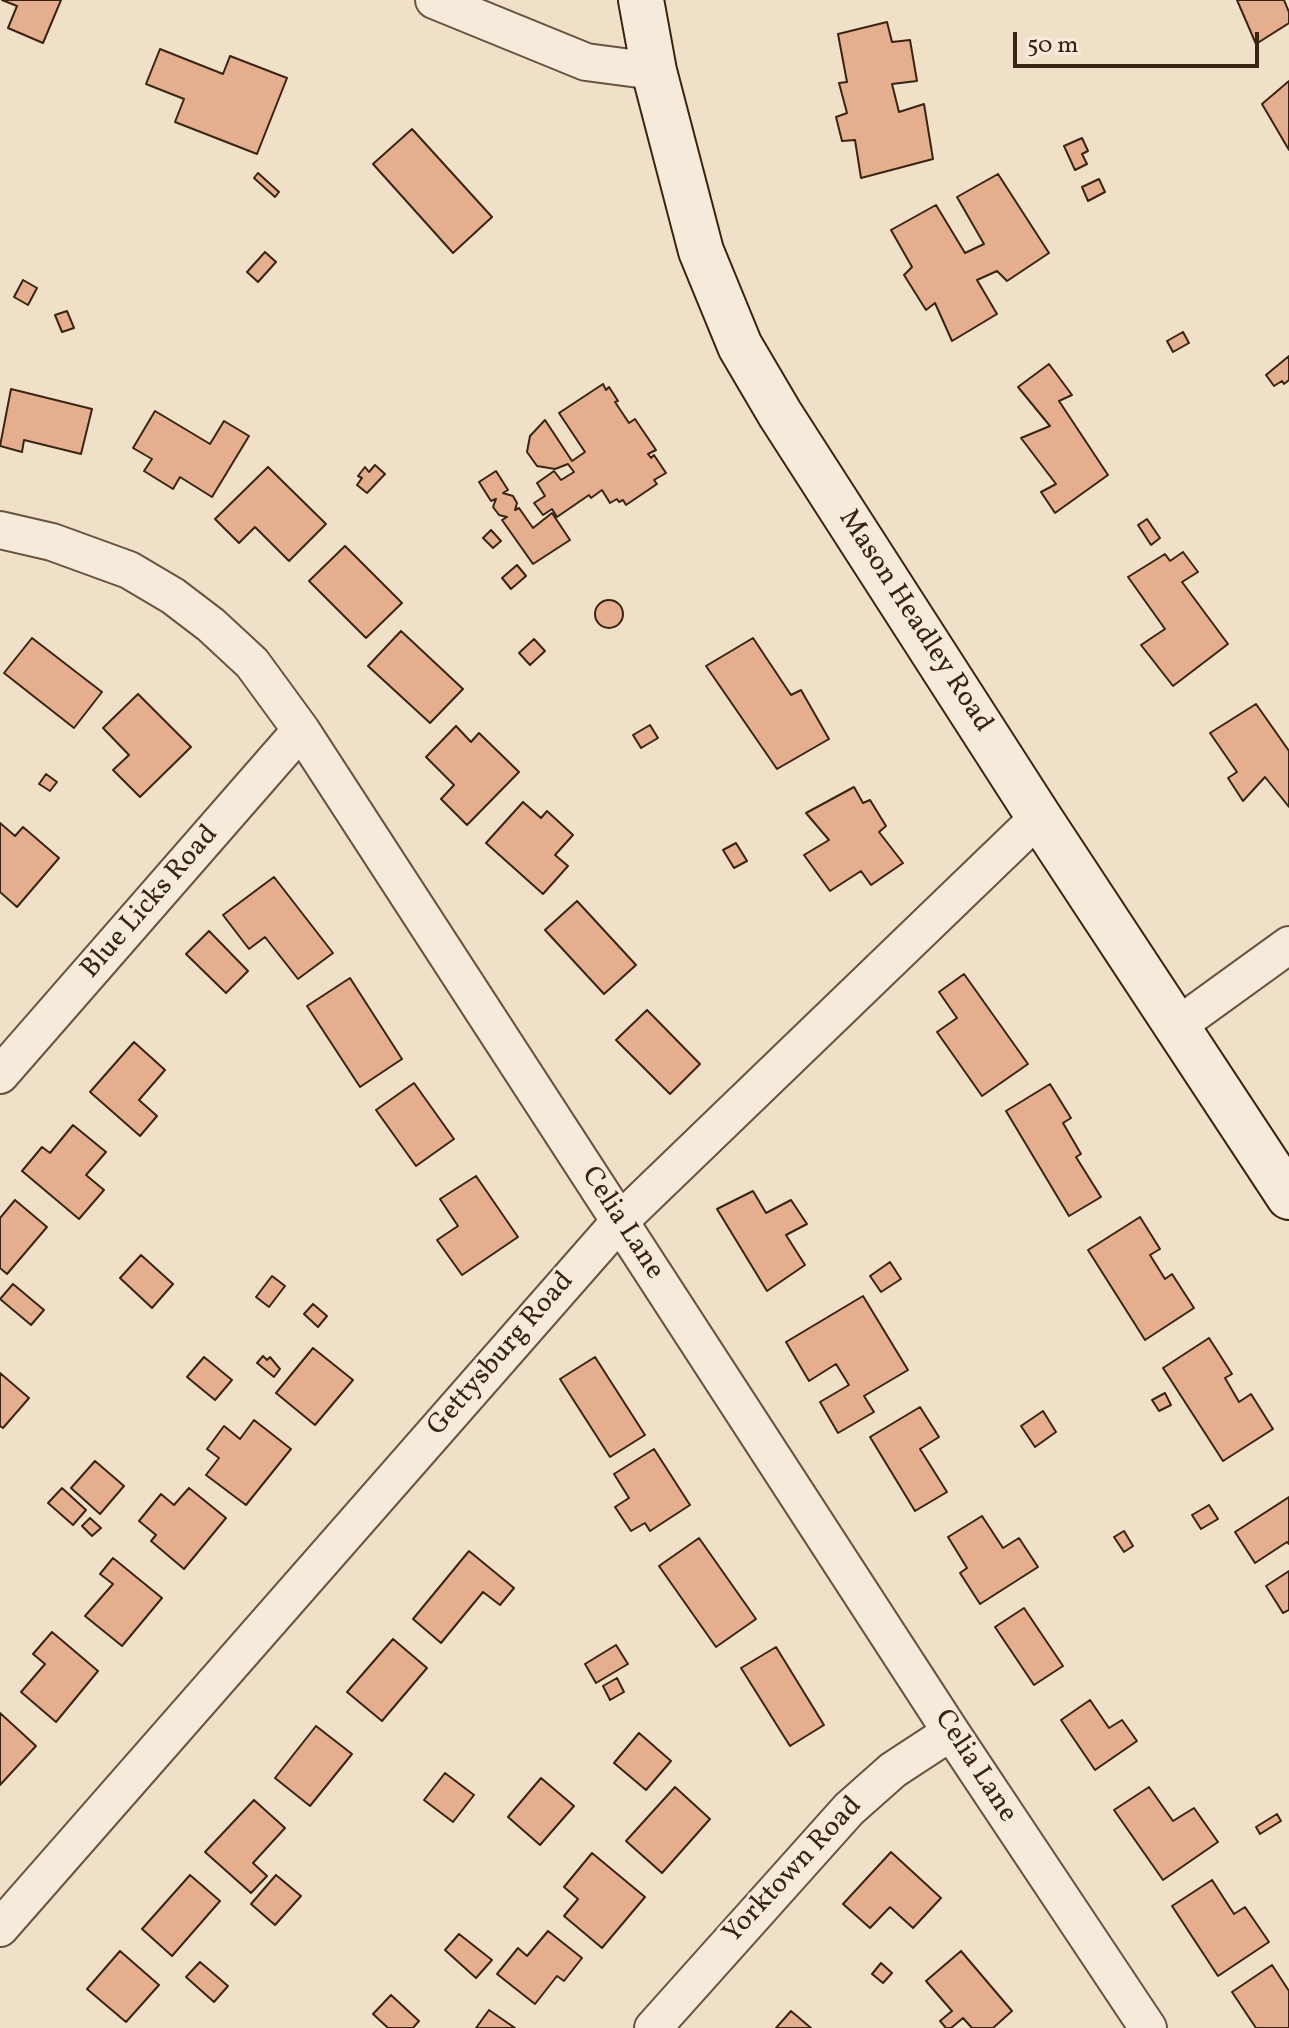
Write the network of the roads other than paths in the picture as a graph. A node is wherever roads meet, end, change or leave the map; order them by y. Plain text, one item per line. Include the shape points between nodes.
1 (434, 0) edge
2 (641, 0) edge
3 (654, 71) junction
4 (0, 530) edge
5 (301, 730) junction
6 (1039, 817) junction
7 (1289, 945) edge
8 (1177, 1026) junction
9 (0, 1075) edge
10 (1289, 1197) edge
11 (620, 1221) junction
12 (951, 1732) junction
13 (0, 1928) edge
14 (653, 2028) edge
15 (1148, 2028) edge

1 - 3 street via 586,62
2 - 3 main road, Mason Headley Road
3 - 6 main road, Mason Headley Road via 701,251 740,346
4 - 5 street, Celia Lane via 129,570 173,596 252,663
5 - 9 street, Blue Licks Road
5 - 11 street, Celia Lane
6 - 8 main road, Mason Headley Road
6 - 11 street, Gettysburg Road
7 - 8 street
8 - 10 main road, Mason Headley Road
11 - 12 street, Celia Lane
11 - 13 street, Gettysburg Road
12 - 14 street, Yorktown Road via 893,1770 849,1809
12 - 15 street, Celia Lane

